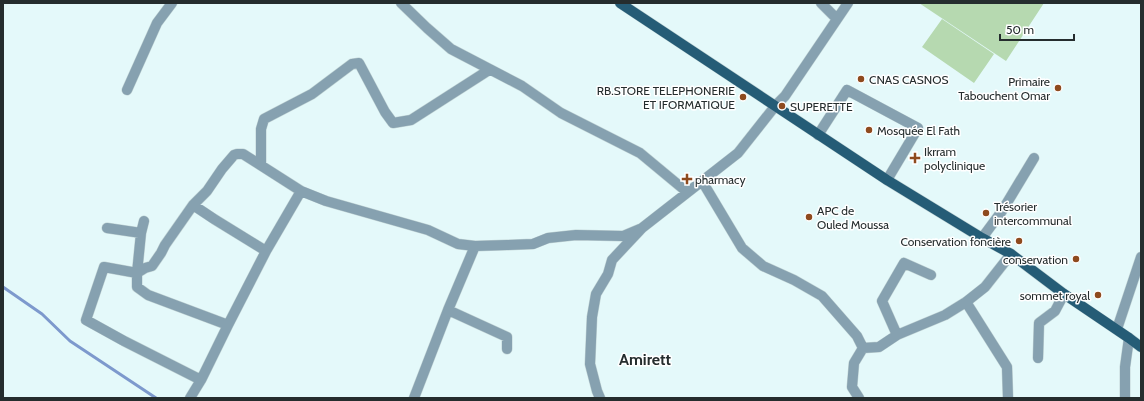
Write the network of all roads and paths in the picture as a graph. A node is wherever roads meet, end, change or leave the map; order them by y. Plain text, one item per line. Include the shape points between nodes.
1 (172, 3) edge
2 (402, 3) edge
3 (620, 3) edge
4 (821, 3) edge
5 (848, 3) edge
6 (836, 19) junction
7 (490, 70) junction
8 (127, 90) dead end
9 (776, 106) junction
10 (818, 135) junction
11 (1034, 158) dead end
12 (261, 165) junction
13 (887, 180) junction
14 (702, 181) junction
15 (300, 190) junction
16 (687, 192) junction
17 (193, 205) junction
18 (144, 221) dead end
19 (107, 228) dead end
20 (642, 228) junction
21 (141, 233) junction
22 (982, 238) junction
23 (475, 246) junction
24 (266, 251) junction
25 (1011, 254) junction
26 (1141, 257) edge
27 (137, 273) junction
28 (931, 275) dead end
29 (1064, 294) junction
30 (966, 302) junction
31 (448, 310) junction
32 (228, 325) junction
33 (1117, 329) junction
34 (897, 335) junction
35 (1129, 338) junction
36 (1141, 347) edge
37 (863, 348) junction
38 (506, 349) dead end
39 (1038, 358) dead end
40 (201, 380) junction
41 (190, 398) edge
42 (414, 398) edge
43 (600, 398) edge
44 (859, 398) edge
45 (1008, 398) edge
46 (1125, 398) edge

1 - 8 street via 157,23
2 - 7 street via 451,50
3 - 9 main road
4 - 6 street
5 - 6 street
6 - 9 street
7 - 12 street via 411,120 393,123 359,64 352,64 312,94 264,119 261,129
7 - 16 street via 522,86 561,113 640,153
9 - 10 main road
9 - 14 street via 738,152
10 - 13 main road
10 - 13 street via 847,90 918,128
11 - 22 street via 1002,211
12 - 15 street
12 - 17 street via 243,154 234,155
13 - 22 main road
14 - 16 street
14 - 37 street via 742,248 763,266 822,296 857,336
15 - 23 street via 326,201 428,230 458,244
15 - 24 street
16 - 20 street
17 - 24 street
17 - 27 street via 152,266
18 - 21 street
19 - 21 street
20 - 23 street via 623,236 576,235 548,238 533,244
20 - 43 street via 612,260 608,274 596,294 592,317 590,364
21 - 27 street
22 - 25 main road
23 - 31 street
24 - 32 street
25 - 29 main road
25 - 30 street via 985,287
26 - 33 street
27 - 32 street via 137,287 148,295
27 - 40 street via 104,267 86,320
28 - 34 street via 904,263 882,301
29 - 33 main road
29 - 39 street via 1055,311 1039,323
30 - 34 street via 945,315
30 - 45 street via 1007,367
31 - 38 street via 507,337
31 - 42 street
32 - 40 street
33 - 35 main road
34 - 37 street via 879,346
35 - 36 main road
35 - 46 street via 1125,367
37 - 44 street via 854,363 852,387
40 - 41 street

